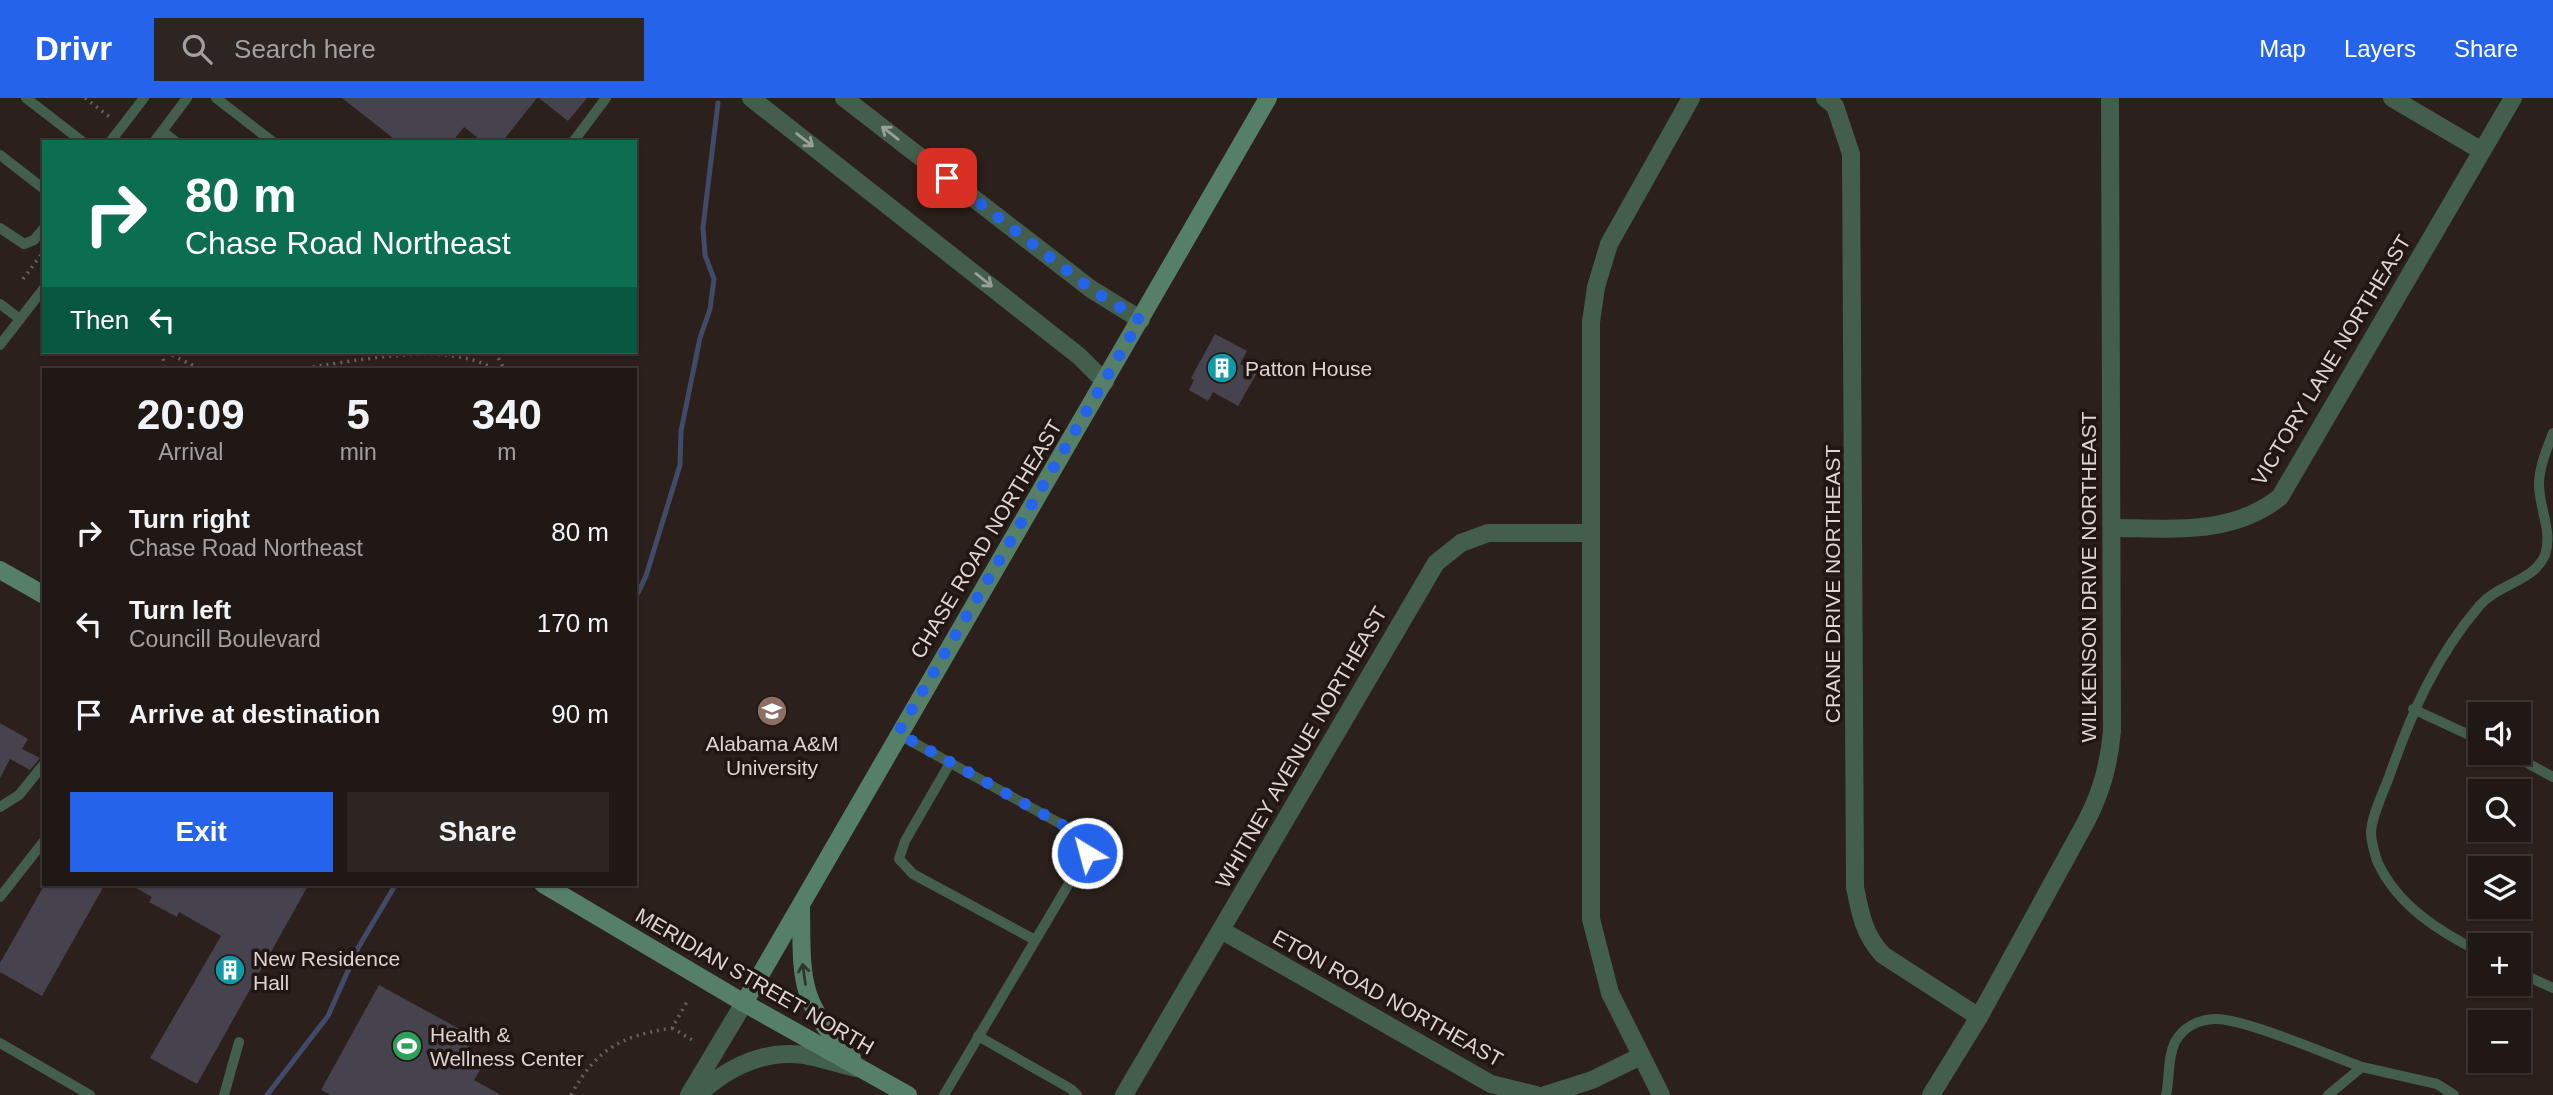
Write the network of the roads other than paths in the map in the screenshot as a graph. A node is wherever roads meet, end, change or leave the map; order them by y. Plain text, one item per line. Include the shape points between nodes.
1 (26, 98) edge
2 (144, 98) edge
3 (187, 98) edge
4 (216, 98) edge
5 (606, 98) edge
6 (751, 98) edge
7 (844, 98) edge
8 (1268, 98) edge
9 (1690, 98) edge
10 (1825, 98) edge
11 (2110, 98) edge
12 (2392, 98) edge
13 (2513, 98) edge
14 (162, 131) junction
15 (80, 140) edge
16 (111, 140) edge
17 (155, 140) edge
18 (173, 140) edge
19 (270, 140) edge
20 (574, 140) edge
21 (2482, 152) junction
22 (0, 155) edge
23 (42, 187) edge
24 (0, 228) edge
25 (42, 230) edge
26 (42, 291) edge
27 (0, 304) edge
28 (20, 319) junction
29 (1140, 320) junction
30 (0, 345) edge
31 (1105, 382) junction
32 (2553, 433) edge
33 (2112, 528) junction
34 (1589, 533) junction
35 (0, 570) edge
36 (42, 594) edge
37 (2413, 709) junction
38 (898, 733) junction
39 (2468, 734) edge
40 (950, 763) junction
41 (2531, 765) edge
42 (42, 766) edge
43 (2553, 777) edge
44 (0, 807) edge
45 (42, 844) edge
46 (546, 886) edge
47 (0, 897) edge
48 (801, 906) junction
49 (1221, 930) junction
50 (1035, 940) junction
51 (2468, 946) edge
52 (2531, 978) edge
53 (2553, 988) edge
54 (744, 1003) junction
55 (1979, 1017) junction
56 (978, 1036) junction
57 (239, 1042) dead end
58 (0, 1043) edge
59 (1641, 1056) junction
60 (2362, 1067) junction
61 (864, 1070) junction
62 (1074, 1092) edge
63 (90, 1095) edge
64 (223, 1095) edge
65 (689, 1095) edge
66 (698, 1095) edge
67 (908, 1095) edge
68 (944, 1095) edge
69 (1124, 1095) edge
70 (1536, 1095) edge
71 (1545, 1095) edge
72 (1661, 1095) edge
73 (1931, 1095) edge
74 (2166, 1095) edge
75 (2328, 1095) edge
76 (2454, 1095) edge

1 - 15 lane
2 - 16 lane
3 - 14 lane
4 - 19 lane
5 - 20 lane
6 -> 31 street
29 -> 7 street via 1091,289
8 - 29 street, CHASE ROAD NORTHEAST
9 - 34 street via 1609,244 1596,287 1591,322
10 - 55 street, CRANE DRIVE NORTHEAST via 1835,106 1851,154 1855,887 1861,919 1882,955
11 - 33 street, WILKENSON DRIVE NORTHEAST
12 - 21 street
13 - 21 street, VICTORY LANE NORTHEAST
14 - 17 lane
14 - 18 lane
21 - 33 street, VICTORY LANE NORTHEAST via 2280,497 2240,521 2184,528
22 - 23 lane
24 - 25 lane via 24,244
26 - 28 lane
27 - 28 lane
28 - 30 lane
29 - 31 street, CHASE ROAD NORTHEAST
31 - 38 street, CHASE ROAD NORTHEAST
32 - 37 lane via 2539,481 2541,510 2550,530 2547,553 2536,573 2507,584 2482,603 2435,667
33 - 55 street, WILKENSON DRIVE NORTHEAST via 2109,763 2087,820
34 - 49 street, WHITNEY AVENUE NORTHEAST via 1489,533 1461,543 1436,563
34 - 59 street via 1591,919 1610,993
35 - 36 street
37 - 39 lane
37 - 51 lane via 2371,833 2378,863 2403,899 2436,929
38 - 40 lane
38 - 48 street, CHASE ROAD NORTHEAST
40 - 50 lane via 899,859 913,874
40 - 50 lane via 1079,834 1087,844 1087,853
41 - 43 lane
42 - 44 lane via 19,795
45 - 47 lane
46 - 54 street, MERIDIAN STREET NORTH
48 - 54 street, CHASE ROAD NORTHEAST
61 -> 48 street via 825,1029 808,1000 802,972
49 - 69 street, WHITNEY AVENUE NORTHEAST
49 - 70 street, ETON ROAD NORTHEAST via 1491,1084
50 - 56 lane
52 - 53 lane
54 - 61 street, MERIDIAN STREET NORTH
54 - 65 street
55 - 73 street, WILKENSON DRIVE NORTHEAST
56 - 62 lane
56 - 68 lane
57 - 64 lane
58 - 63 lane
59 - 71 street via 1592,1080
59 - 72 street
60 - 74 lane via 2216,1018 2190,1025 2176,1041
60 - 75 lane
60 - 76 lane via 2437,1084
61 - 66 street via 793,1054 765,1057 738,1066
61 - 67 street, MERIDIAN STREET NORTH

